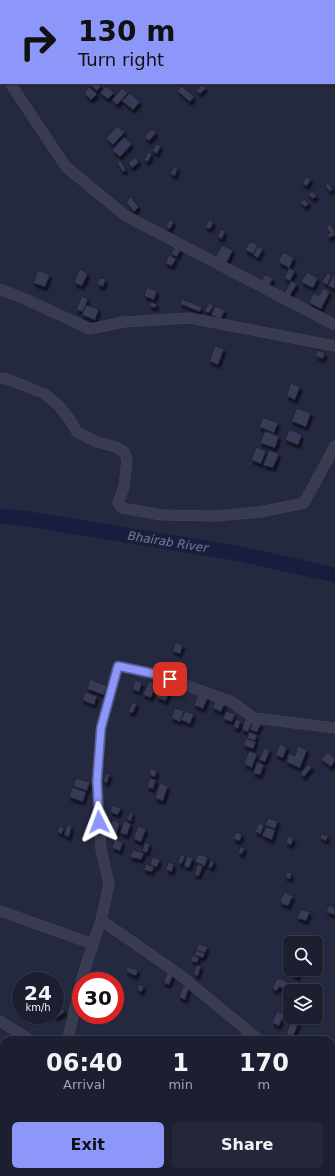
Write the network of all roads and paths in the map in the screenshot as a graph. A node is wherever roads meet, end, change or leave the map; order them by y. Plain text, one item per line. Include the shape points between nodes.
1 (11, 84) edge
2 (0, 290) edge
3 (335, 325) edge
4 (335, 346) edge
5 (0, 378) edge
6 (335, 446) edge
7 (335, 728) edge
8 (0, 911) edge
9 (101, 920) junction
10 (93, 944) junction
11 (84, 972) edge
12 (72, 1018) edge
13 (0, 1021) edge
14 (24, 1036) edge
15 (68, 1036) edge
16 (255, 1036) edge

1 - 3 street via 66,167 126,216
2 - 4 street via 90,329 123,322 190,318
5 - 6 street via 45,394 59,406 77,432 124,452 127,459 124,487 118,503 122,508 129,510 162,515 216,516 260,512 304,503
7 - 9 street via 254,718 232,702 155,674 118,666 101,728 97,781 101,850 109,884
8 - 10 street
9 - 10 street
9 - 16 street via 180,975
10 - 11 street
12 - 15 street
13 - 14 street

